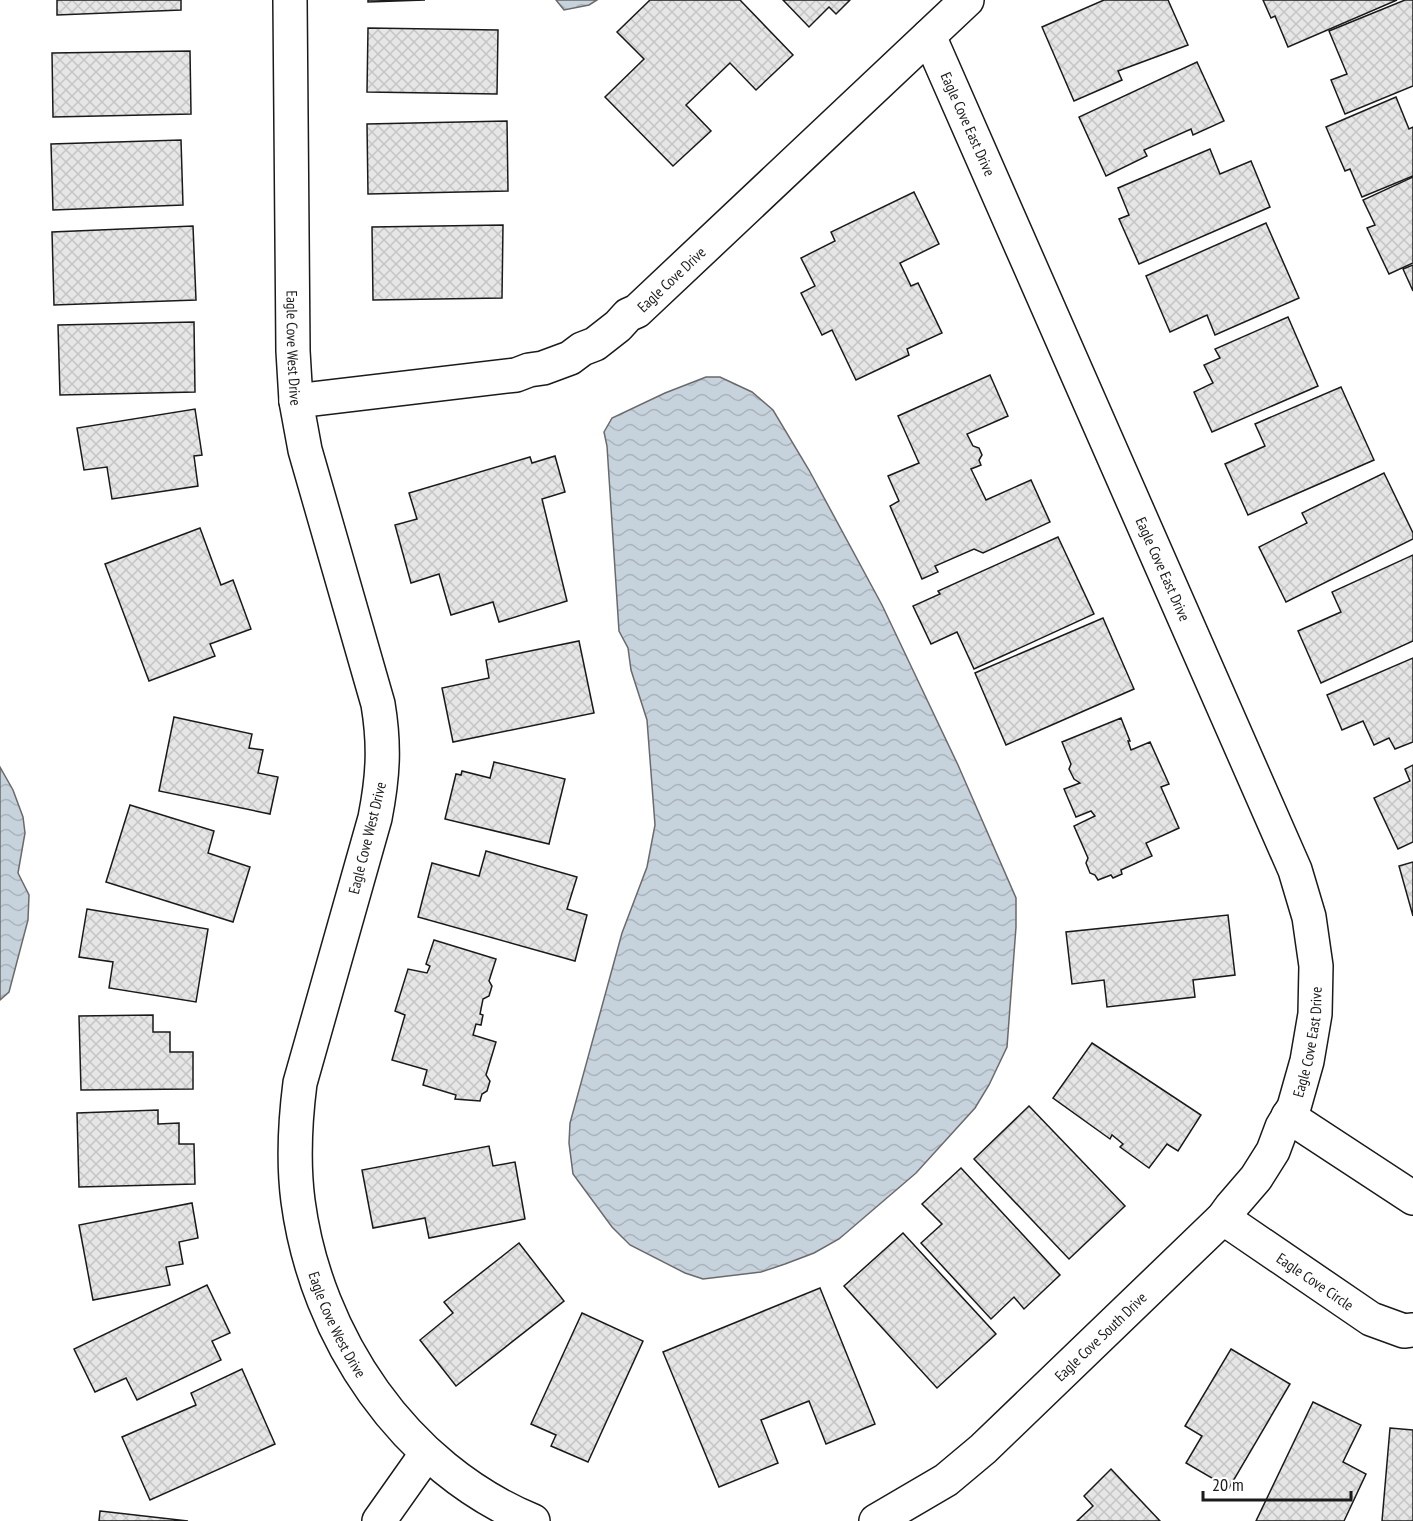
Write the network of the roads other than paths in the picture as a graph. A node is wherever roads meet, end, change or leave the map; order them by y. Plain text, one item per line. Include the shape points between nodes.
1 (290, 0) edge
2 (967, 0) edge
3 (929, 36) junction
4 (296, 401) junction
5 (1288, 1116) junction
6 (1413, 1198) edge
7 (1223, 1218) junction
8 (1413, 1330) edge
9 (428, 1452) junction
10 (527, 1520) edge
11 (379, 1521) edge
12 (876, 1521) edge

1 - 4 street, Eagle Cove West Drive
2 - 3 street, Eagle Cove Drive
3 - 4 street, Eagle Cove Drive via 637,311 595,344 570,358 516,375
3 - 5 street, Eagle Cove East Drive via 1295,870 1309,917 1316,990 1307,1061
4 - 9 street, Eagle Cove West Drive via 305,450 378,705 384,742 375,818 300,1083 295,1153 298,1200 312,1266 338,1332 375,1394
5 - 6 street
5 - 7 street, Eagle Cove South Drive via 1256,1178
7 - 8 street, Eagle Cove Circle via 1371,1319 1404,1331
7 - 12 street, Eagle Cove South Drive via 983,1449 946,1480
9 - 10 street, Eagle Cove West Drive via 456,1478
9 - 11 street

